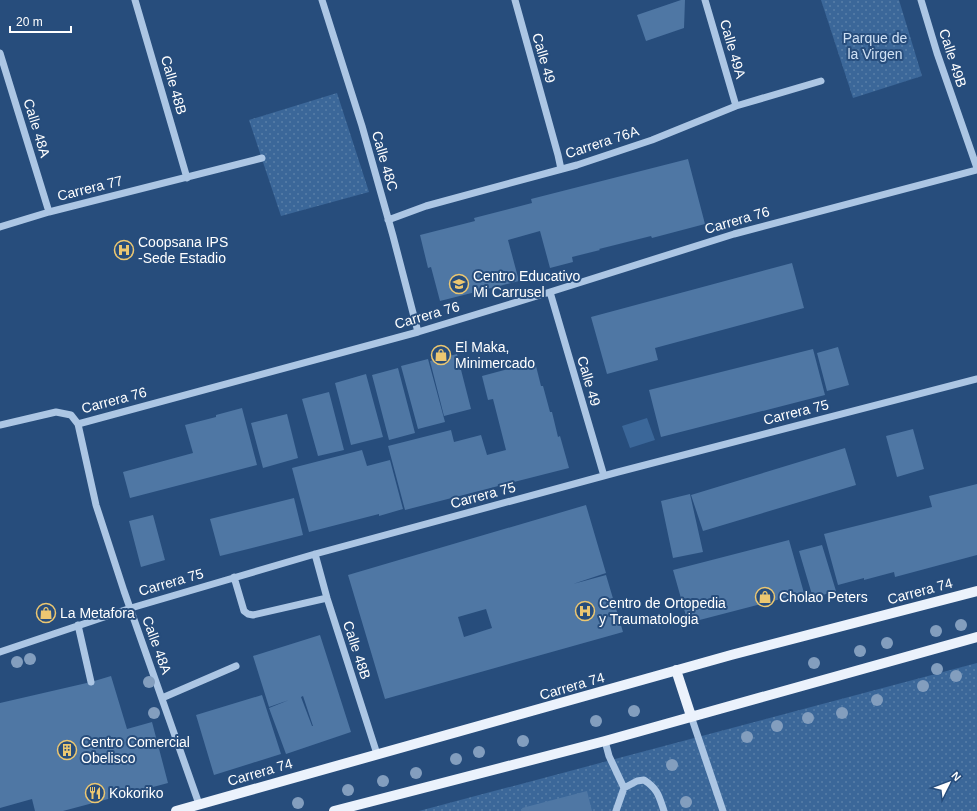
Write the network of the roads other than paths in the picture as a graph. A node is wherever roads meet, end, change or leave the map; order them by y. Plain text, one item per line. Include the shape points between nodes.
1 (135, 0) edge
2 (322, 0) edge
3 (515, 0) edge
4 (705, 0) edge
5 (921, 0) edge
6 (0, 53) edge
7 (821, 81) dead end
8 (736, 106) junction
9 (262, 158) dead end
10 (561, 169) junction
11 (977, 169) edge
12 (187, 178) junction
13 (50, 212) junction
14 (388, 220) junction
15 (0, 226) edge
16 (550, 292) junction
17 (418, 332) junction
18 (977, 379) edge
19 (78, 424) junction
20 (0, 425) edge
21 (604, 476) junction
22 (315, 554) junction
23 (234, 577) junction
24 (977, 591) edge
25 (327, 598) junction
26 (131, 608) junction
27 (78, 625) junction
28 (977, 637) edge
29 (0, 652) edge
30 (236, 666) dead end
31 (676, 670) junction
32 (92, 682) dead end
33 (162, 698) junction
34 (691, 716) junction
35 (605, 742) junction
36 (377, 754) junction
37 (624, 788) junction
38 (199, 804) junction
39 (176, 811) edge
40 (334, 811) edge
41 (616, 811) edge
42 (664, 811) edge
43 (723, 811) edge

1 - 12 street, Calle 48B
2 - 14 street, Calle 48C via 362,126
3 - 10 street, Calle 49
4 - 8 street, Calle 49A
5 - 11 street, Calle 49B via 936,53
6 - 13 street, Calle 48A
7 - 8 street, Carrera 76A
8 - 10 street, Carrera 76A via 652,140
9 - 12 street, Carrera 77
10 - 14 street, Carrera 76A via 426,206
11 - 16 street, Carrera 76 via 734,234
12 - 13 street, Carrera 77
13 - 15 street, Carrera 77
14 - 17 street, Calle 48C
16 - 17 street, Carrera 76
16 - 21 street, Calle 49
17 - 19 street, Carrera 76
18 - 21 street, Carrera 75
19 - 20 street, Carrera 76 via 71,415 56,412
19 - 26 street, Calle 48A via 96,505
21 - 22 street, Carrera 75
22 - 23 street, Carrera 75
22 - 25 street, Calle 48B
23 - 25 street via 244,611 248,614
23 - 26 street, Carrera 75
24 - 31 main road, Carrera 74
25 - 36 street, Calle 48B
26 - 27 street, Carrera 75
26 - 33 street, Calle 48A
27 - 29 street, Carrera 75
27 - 32 street
28 - 34 main road
30 - 33 street
31 - 34 main road
31 - 36 main road, Carrera 74
33 - 38 street, Calle 48A
34 - 35 main road
34 - 43 street
35 - 37 street
35 - 40 main road
36 - 38 main road, Carrera 74
37 - 41 street
37 - 42 street via 637,781 644,780 651,784 657,790
38 - 39 main road, Carrera 74

